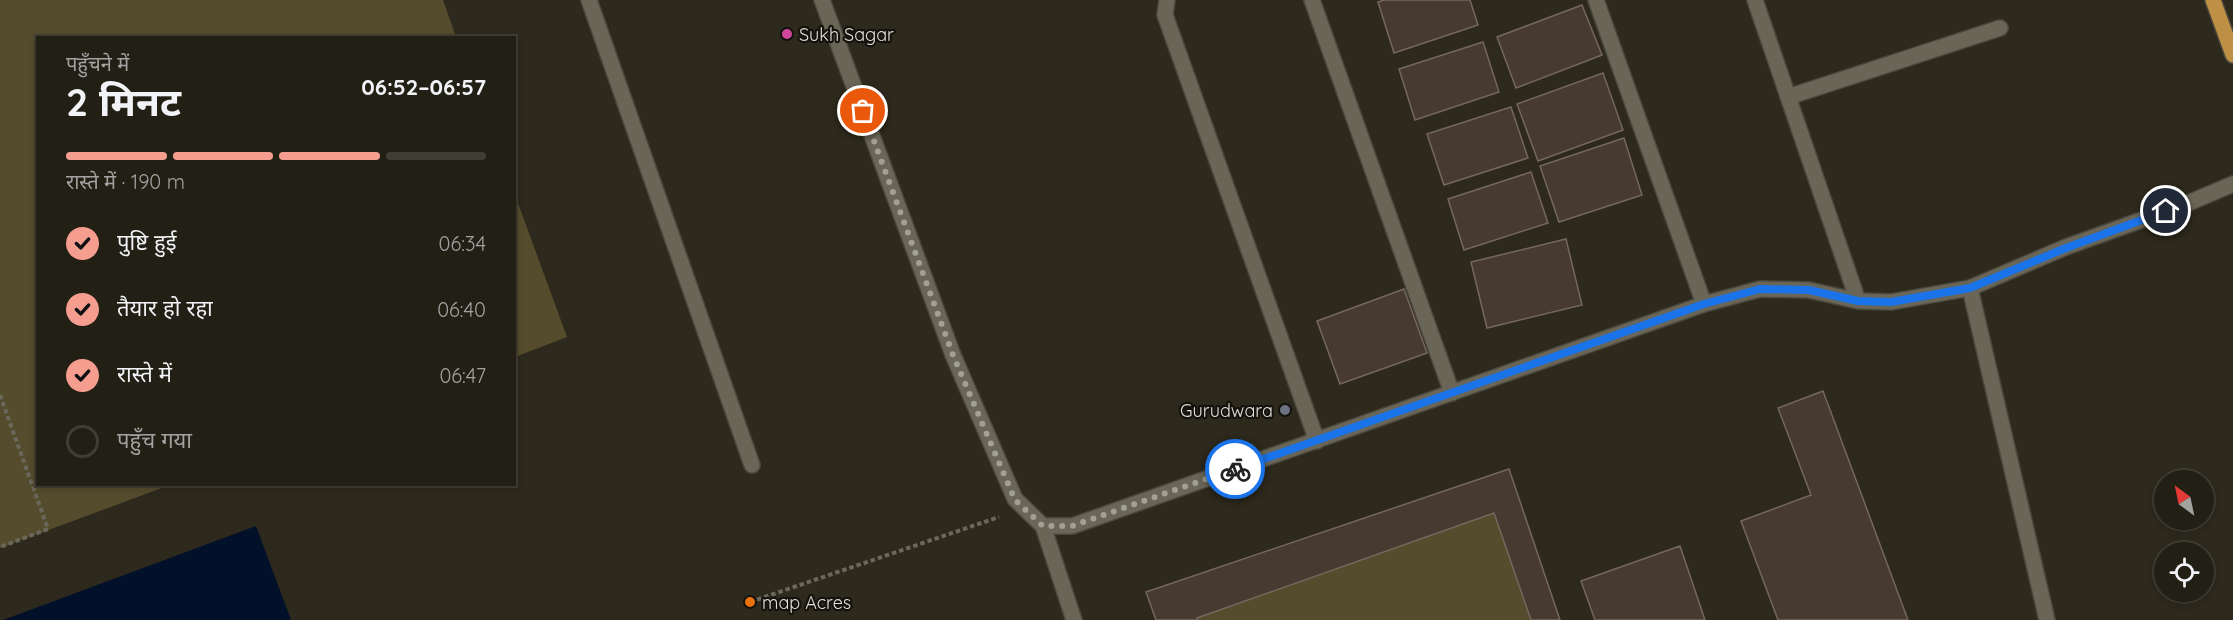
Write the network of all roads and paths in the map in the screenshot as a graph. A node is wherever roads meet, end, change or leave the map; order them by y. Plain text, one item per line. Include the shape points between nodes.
1 (589, 0) edge
2 (822, 0) edge
3 (1167, 0) edge
4 (1312, 0) edge
5 (1596, 0) edge
6 (1755, 0) edge
7 (2213, 0) edge
8 (2000, 28) dead end
9 (2233, 56) edge
10 (1788, 97) junction
11 (2233, 184) edge
12 (1970, 288) junction
13 (1858, 301) junction
14 (1704, 304) junction
15 (1452, 393) junction
16 (0, 395) edge
17 (1317, 441) junction
18 (752, 465) dead end
19 (1025, 508) junction
20 (1043, 526) junction
21 (0, 547) edge
22 (750, 602) dead end
23 (1074, 620) edge
24 (2047, 620) edge

1 - 18 street
2 - 19 street via 953,355 1015,500
3 - 17 street via 1165,15
4 - 15 street
5 - 14 street
6 - 10 street
7 - 9 main road
8 - 10 street
10 - 13 street
11 - 12 street
12 - 13 street via 1891,302
12 - 24 street
13 - 14 street via 1809,290 1760,289
14 - 15 street
15 - 17 street
16 - 21 path via 48,529
17 - 20 street via 1072,526
19 - 20 street
19 - 22 path
20 - 23 street

